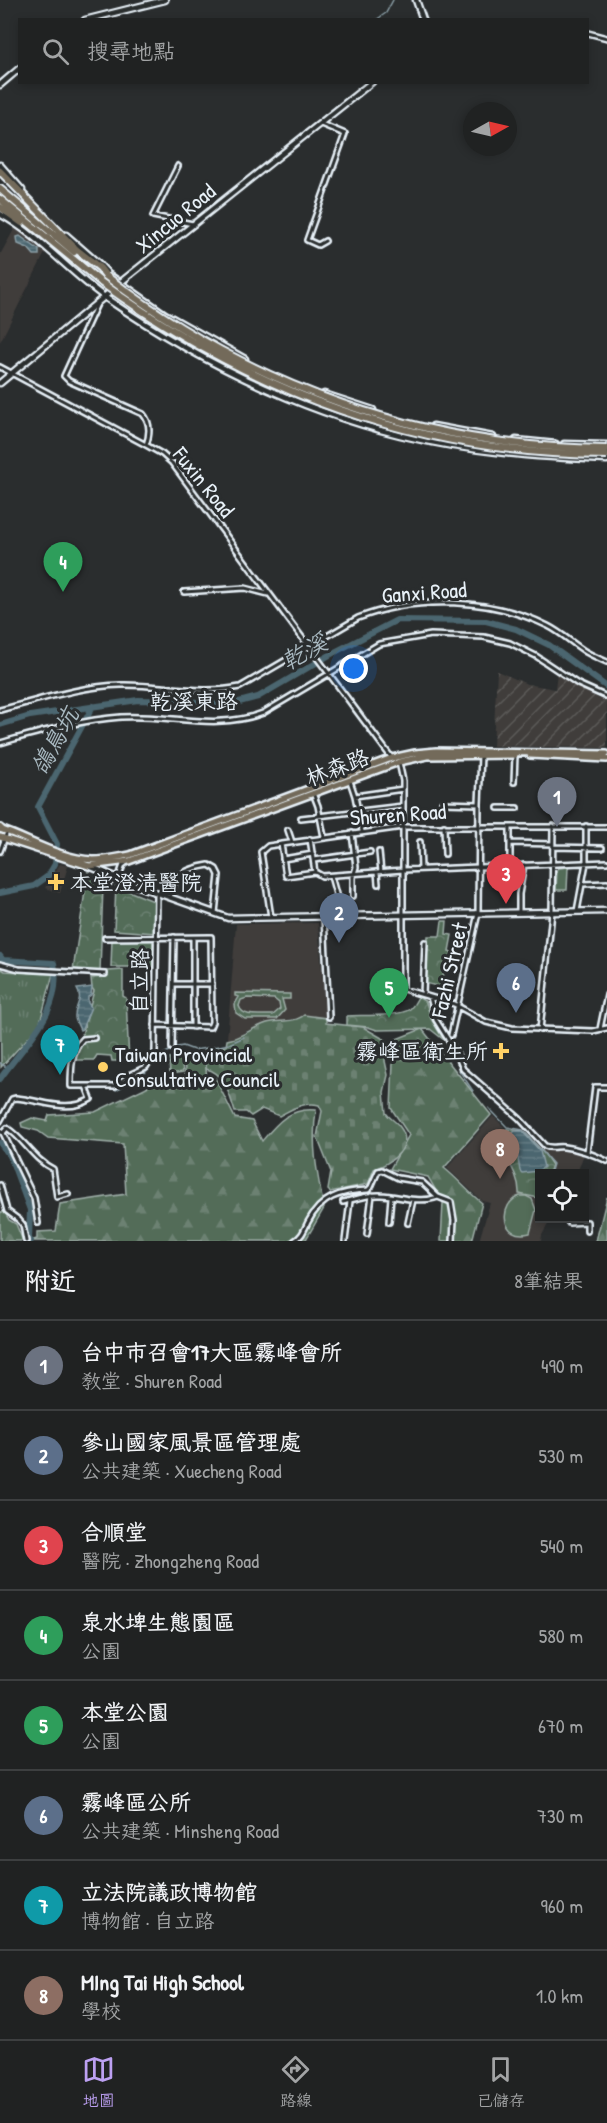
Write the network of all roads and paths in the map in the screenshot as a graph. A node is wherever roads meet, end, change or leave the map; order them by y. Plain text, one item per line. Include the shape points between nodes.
1 (165, 0) edge
2 (416, 0) edge
3 (93, 18) edge
4 (422, 18) edge
5 (589, 33) edge
6 (607, 38) edge
7 (18, 70) edge
8 (369, 84) edge
9 (0, 85) edge
10 (320, 123) junction
11 (0, 165) edge
12 (178, 166) dead end
13 (1, 172) edge
14 (0, 189) edge
15 (0, 199) edge
16 (0, 207) edge
17 (0, 214) edge
18 (194, 224) junction
19 (325, 241) dead end
20 (106, 276) junction
21 (121, 282) junction
22 (102, 283) junction
23 (105, 297) junction
24 (97, 304) junction
25 (0, 367) edge
26 (13, 373) junction
27 (0, 383) edge
28 (146, 445) junction
29 (607, 447) edge
30 (607, 455) edge
31 (607, 460) edge
32 (184, 592) dead end
33 (269, 595) junction
34 (310, 647) junction
35 (607, 662) edge
36 (328, 671) junction
37 (607, 697) edge
38 (0, 710) edge
39 (0, 743) edge
40 (481, 754) junction
41 (607, 754) edge
42 (515, 755) junction
43 (392, 758) junction
44 (607, 759) edge
45 (399, 762) junction
46 (350, 781) junction
47 (514, 782) dead end
48 (403, 789) junction
49 (312, 791) junction
50 (355, 796) junction
51 (442, 803) dead end
52 (479, 804) junction
53 (403, 806) junction
54 (498, 808) dead end
55 (517, 808) dead end
56 (358, 810) junction
57 (320, 815) junction
58 (301, 818) dead end
59 (444, 826) junction
60 (479, 826) junction
61 (553, 826) junction
62 (586, 826) junction
63 (404, 827) junction
64 (510, 827) junction
65 (607, 827) edge
66 (288, 830) dead end
67 (2, 832) edge
68 (362, 832) junction
69 (352, 833) junction
70 (324, 837) junction
71 (310, 839) junction
72 (292, 842) junction
73 (420, 842) dead end
74 (510, 843) junction
75 (282, 844) junction
76 (553, 845) junction
77 (586, 848) junction
78 (602, 848) dead end
79 (0, 851) edge
80 (370, 852) dead end
81 (379, 852) dead end
82 (313, 854) junction
83 (445, 854) dead end
84 (354, 855) junction
85 (283, 859) junction
86 (314, 860) junction
87 (129, 861) junction
88 (607, 862) edge
89 (90, 863) junction
90 (586, 863) junction
91 (552, 864) junction
92 (524, 865) junction
93 (510, 866) junction
94 (480, 867) junction
95 (421, 869) junction
96 (403, 870) junction
97 (102, 871) junction
98 (315, 872) junction
99 (379, 872) junction
100 (355, 873) junction
101 (331, 876) junction
102 (117, 878) junction
103 (607, 883) edge
104 (378, 884) dead end
105 (583, 884) junction
106 (157, 893) junction
107 (353, 896) dead end
108 (170, 897) junction
109 (577, 911) junction
110 (519, 912) junction
111 (552, 912) junction
112 (607, 912) edge
113 (478, 913) junction
114 (215, 915) junction
115 (403, 915) junction
116 (324, 916) junction
117 (342, 916) junction
118 (271, 918) junction
119 (156, 937) junction
120 (105, 938) dead end
121 (174, 938) junction
122 (193, 938) junction
123 (425, 942) dead end
124 (0, 964) edge
125 (105, 974) dead end
126 (174, 984) junction
127 (193, 984) junction
128 (212, 984) junction
129 (423, 995) junction
130 (607, 995) edge
131 (430, 997) junction
132 (457, 1005) junction
133 (329, 1017) dead end
134 (155, 1025) junction
135 (172, 1026) junction
136 (193, 1027) junction
137 (607, 1028) edge
138 (600, 1029) junction
139 (540, 1030) junction
140 (451, 1035) dead end
141 (94, 1038) dead end
142 (172, 1048) dead end
143 (87, 1086) junction
144 (607, 1087) edge
145 (0, 1121) edge
146 (1, 1132) edge
147 (587, 1152) junction
148 (607, 1161) edge
149 (0, 1185) edge
150 (1, 1193) edge
151 (68, 1194) dead end
152 (372, 1195) junction
153 (391, 1197) junction
154 (438, 1197) junction
155 (413, 1200) junction
156 (350, 1201) junction
157 (344, 1202) dead end
158 (389, 1222) dead end
159 (38, 1223) dead end
160 (408, 1223) dead end
161 (586, 1223) edge
162 (587, 1232) dead end
163 (367, 1234) dead end
164 (26, 1241) edge
165 (294, 1241) edge
166 (345, 1241) edge
167 (453, 1241) edge

1 - 3 street
2 - 4 street
5 - 6 street
7 - 9 street
8 - 10 street, Xincuo Road
10 - 18 street, Xincuo Road
10 - 19 street via 345,134 307,240 318,245
11 - 21 street via 57,227
12 - 18 street via 153,216
13 - 20 highway
14 - 20 highway
15 - 22 highway
16 - 22 highway
17 - 23 street via 49,248
18 - 21 street, Xincuo Road
20 - 29 highway, bridge via 155,312 227,354 334,402 455,434 519,444
21 - 23 street, Xincuo Road
21 - 29 street via 165,314 266,371 314,390 404,420 490,437
22 - 30 highway, bridge via 225,361 335,408 462,442 532,452
23 - 24 street, Xincuo Road
23 - 31 street via 213,363 267,390 399,435 499,453
24 - 26 street, Xincuo Road
24 - 28 street via 64,376 143,414 150,433
25 - 26 street, Fuxin Road
26 - 27 street, Xincuo Road
26 - 28 street, Fuxin Road
28 - 33 street, Fuxin Road via 162,454 179,472
32 - 33 street via 245,588
33 - 34 street, Fuxin Road
34 - 35 street, Ganxi Road via 378,610 437,603 468,604 532,618
34 - 36 street, Fuxin Road
34 - 38 street, Ganxi Road via 240,687 221,690 100,686
36 - 37 street, 乾溪東路 via 380,644 421,636 484,637 510,643
36 - 39 street, 乾溪東路 via 263,713 244,720 222,723 124,717 78,723
36 - 43 street
40 - 41 main road, 林森路
40 - 42 main road, 林森路
40 - 43 main road, 林森路 via 436,751
40 - 45 main road, 林森路 via 427,756
40 - 52 street, Fazhi Street
42 - 44 main road, 林森路
42 - 47 street
43 - 45 street
43 - 49 main road, 林森路
45 - 46 main road, 林森路
45 - 48 street
46 - 49 main road, 林森路
46 - 50 street
48 - 50 street
48 - 53 street
49 - 57 street
49 - 87 main road, 林森路
49 - 89 main road, 林森路 via 130,855
50 - 56 street
51 - 52 street
52 - 60 street, Fazhi Street
53 - 56 street
53 - 63 street
54 - 55 street
56 - 57 street
56 - 68 street
57 - 58 street
57 - 70 street
59 - 60 street, Shuren Road
59 - 63 street, Shuren Road
59 - 83 street
60 - 64 street, Shuren Road
60 - 94 street, Fazhi Street
61 - 62 street, Shuren Road
61 - 64 street, Shuren Road
61 - 76 street
62 - 65 street, Shuren Road
62 - 77 street
63 - 68 street, Shuren Road
63 - 96 street
64 - 74 street
66 - 72 street
67 - 79 street
67 - 89 main road
68 - 69 street, Shuren Road
69 - 70 street, Shuren Road
69 - 84 street
70 - 71 street, Shuren Road
71 - 72 street, Shuren Road
71 - 82 street
72 - 75 street, Shuren Road
73 - 95 street
74 - 76 street
74 - 93 street
75 - 85 street
75 - 118 street, Shuren Road via 268,846 261,852
76 - 77 street
76 - 91 street
77 - 78 street
77 - 90 street
80 - 84 street
81 - 99 street
82 - 85 street
82 - 86 street
84 - 86 street
84 - 100 street
85 - 98 street via 286,876
86 - 98 street
87 - 89 main road, 林森路
87 - 102 street
88 - 90 street
89 - 97 street
90 - 91 street
90 - 105 street
91 - 92 street
91 - 111 street
92 - 93 street
92 - 110 street
93 - 94 street
94 - 95 street
94 - 113 street, Fazhi Street
95 - 96 street
96 - 99 street
96 - 115 street
97 - 102 street
97 - 102 street via 106,886
98 - 101 street
99 - 100 street
99 - 104 street
100 - 101 street
100 - 107 street
101 - 117 street
102 - 106 street
103 - 105 street
105 - 109 street
106 - 108 street
106 - 119 street, 自立路
108 - 114 street
108 - 114 street via 174,880 183,872 209,866 219,875
109 - 111 street
109 - 112 street
110 - 111 street
110 - 113 street
111 - 139 street
113 - 115 street
113 - 132 street, Fazhi Street
114 - 118 street
115 - 117 street
115 - 129 street via 403,988
116 - 117 street
116 - 118 street
116 - 133 street
119 - 120 street
119 - 121 street, 自立路
119 - 134 street, 自立路
121 - 122 street, 自立路
121 - 126 street
122 - 127 street
122 - 128 street, 自立路 via 211,937
123 - 129 street
124 - 125 street via 10,968
126 - 127 street, 自立路
126 - 135 street
127 - 128 street, 自立路
127 - 136 street
128 - 136 street via 210,1027
129 - 131 street
130 - 138 street
131 - 132 street
131 - 147 street via 436,1020 467,1074 546,1147
132 - 139 street via 486,1022
132 - 140 street, Fazhi Street
134 - 135 street
134 - 143 street, 自立路 via 155,1052 144,1069 115,1086
135 - 136 street
135 - 142 street
137 - 138 street
138 - 139 street
141 - 143 street via 80,1042 71,1062 71,1086
143 - 145 street via 91,1099 77,1105 54,1106 12,1099
144 - 147 street via 595,1087
146 - 151 street via 7,1128 15,1133 53,1169 57,1197
146 - 159 street via 34,1198
147 - 148 street
149 - 150 street
150 - 164 street via 7,1211 23,1225
152 - 153 street
152 - 156 street
152 - 163 street
153 - 155 street
153 - 158 street
154 - 155 street
154 - 165 street via 422,1182 378,1171 368,1190 338,1194 318,1206 300,1238
154 - 167 street via 447,1199 452,1206
155 - 160 street
156 - 157 street
156 - 166 street
161 - 162 street

